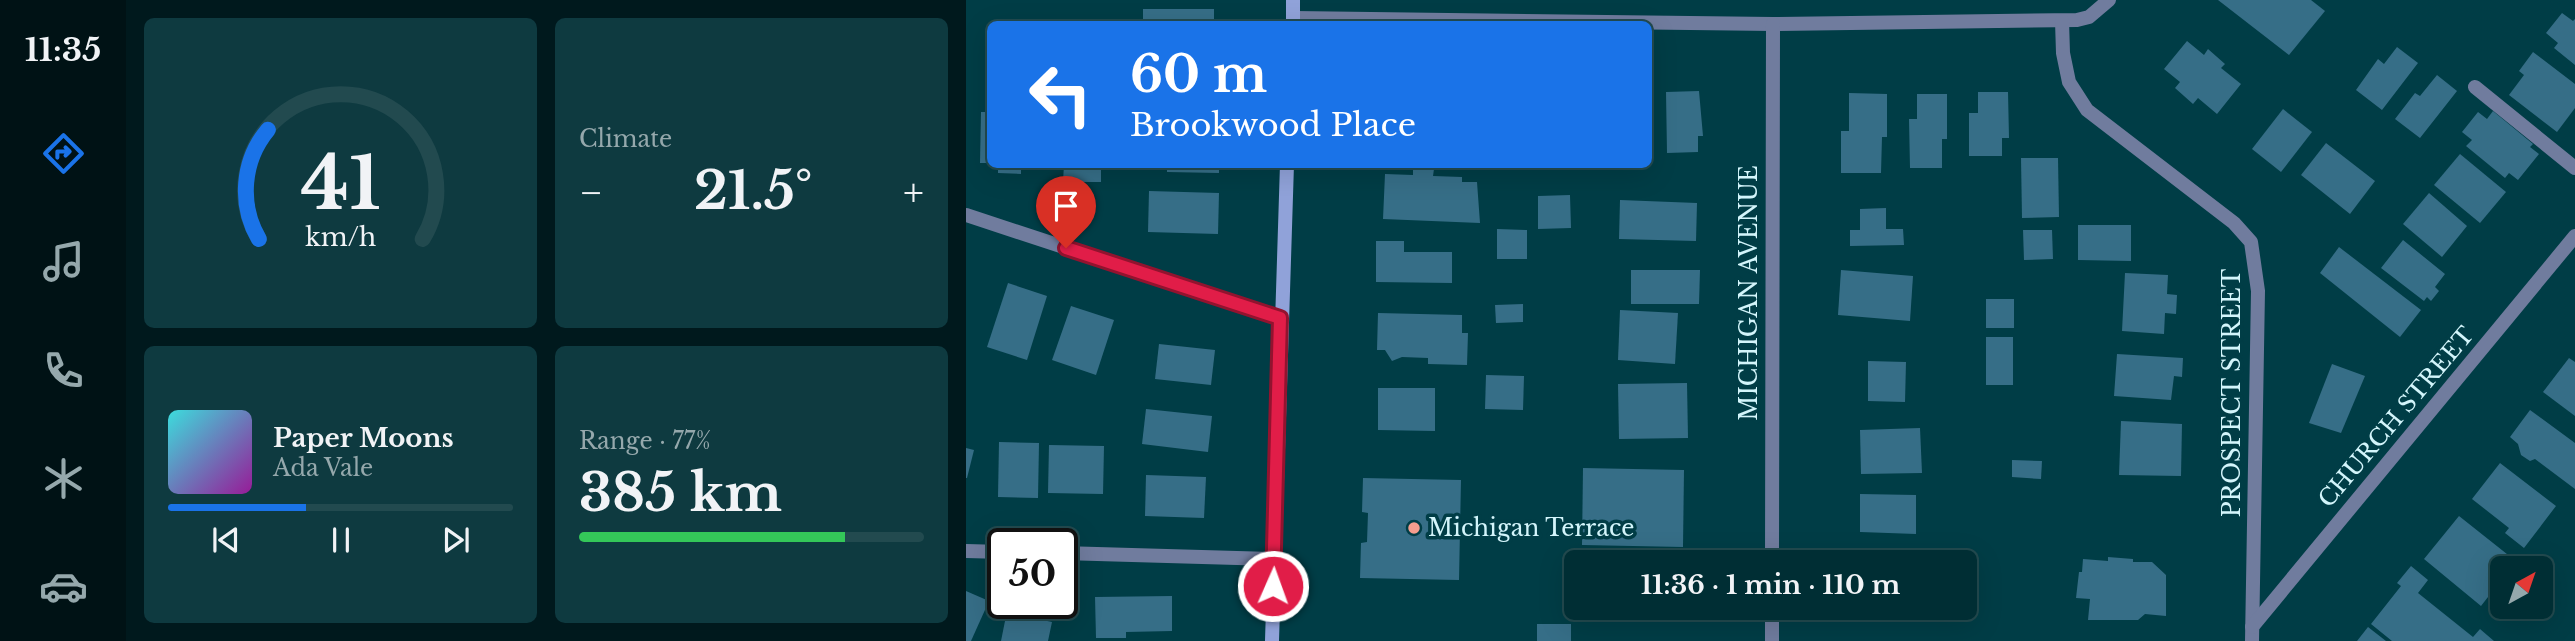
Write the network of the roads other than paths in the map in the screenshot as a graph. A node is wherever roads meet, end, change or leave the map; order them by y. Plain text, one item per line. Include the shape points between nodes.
1 (1293, 0) edge
2 (2109, 0) edge
3 (1294, 21) edge
4 (2062, 21) junction
5 (1652, 23) edge
6 (1773, 24) junction
7 (2475, 87) dead end
8 (1287, 168) edge
9 (2575, 168) edge
10 (966, 215) edge
11 (2575, 236) edge
12 (1280, 318) junction
13 (1772, 550) edge
14 (966, 551) edge
15 (987, 552) edge
16 (1078, 554) edge
17 (1274, 559) junction
18 (1772, 620) edge
19 (2252, 634) edge
20 (1272, 641) edge
21 (1772, 641) edge

1 - 3 main road
2 - 4 street via 2089,17
4 - 6 street
4 - 19 street, PROSPECT STREET via 2069,82 2087,110 2234,223 2251,242 2258,291
5 - 6 street
6 - 13 street, MICHIGAN AVENUE
7 - 9 street
8 - 12 main road
10 - 12 street
11 - 19 street, CHURCH STREET
12 - 17 main road
14 - 15 street
16 - 17 street
17 - 20 main road
18 - 21 street

